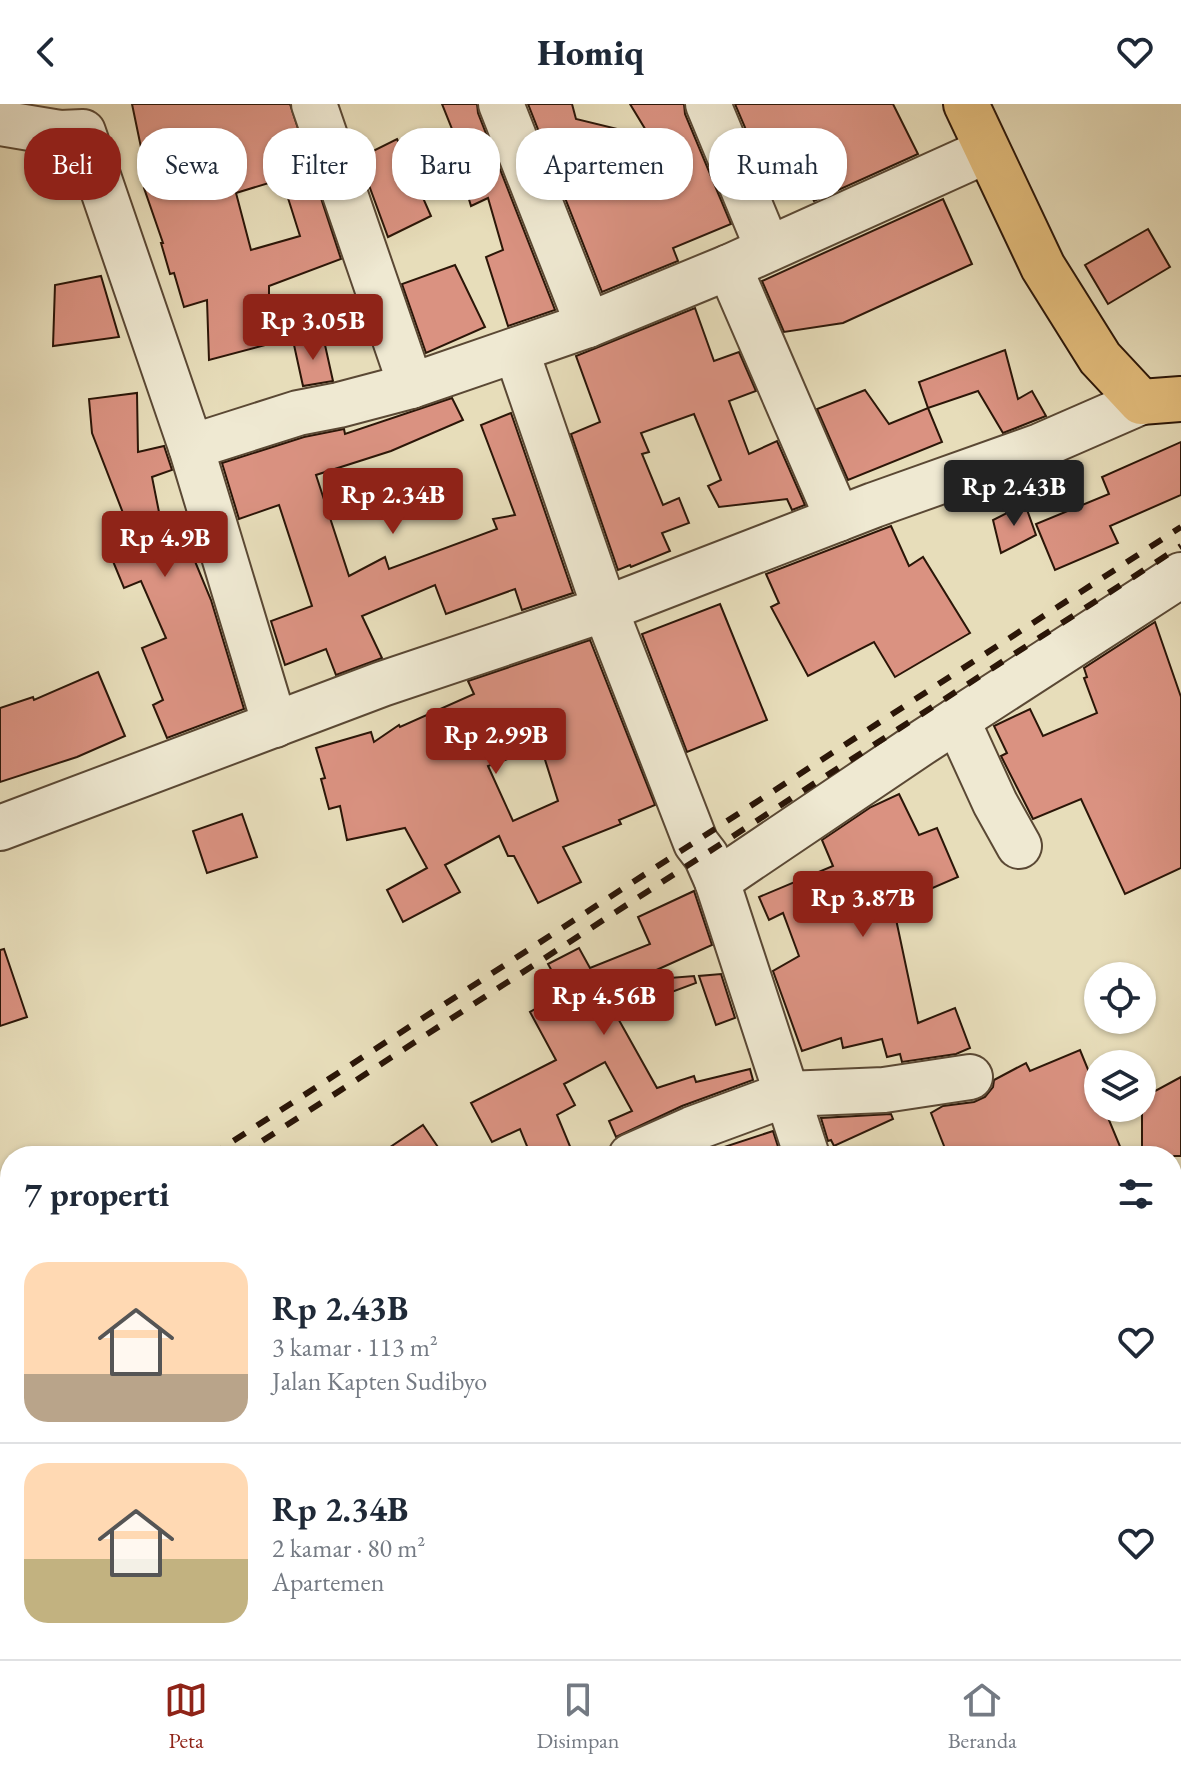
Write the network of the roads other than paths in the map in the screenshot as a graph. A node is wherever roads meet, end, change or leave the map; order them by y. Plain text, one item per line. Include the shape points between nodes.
1 (314, 104) edge
2 (501, 104) edge
3 (708, 104) edge
4 (966, 104) edge
5 (80, 118) edge
6 (0, 123) edge
7 (986, 151) junction
8 (768, 249) junction
9 (729, 267) junction
10 (588, 325) junction
11 (516, 350) junction
12 (411, 386) junction
13 (1161, 400) edge
14 (191, 447) junction
15 (838, 519) junction
16 (1181, 575) edge
17 (605, 609) junction
18 (957, 720) junction
19 (275, 725) junction
20 (0, 828) edge
21 (1019, 846) dead end
22 (717, 881) junction
23 (970, 1077) dead end
24 (787, 1094) junction
25 (654, 1146) edge
26 (804, 1146) edge

1 - 12 street
2 - 10 street
3 - 8 street
4 - 7 main road
5 - 6 street via 60,133
5 - 14 street
7 - 8 street
7 - 13 main road via 1043,267 1100,358
8 - 9 street
9 - 10 street
9 - 15 street
10 - 11 street
11 - 12 street
11 - 17 street
12 - 14 street via 298,413
13 - 15 street
14 - 19 street
15 - 17 street
16 - 18 street
17 - 19 street
17 - 22 street via 696,843
18 - 21 street
18 - 22 street
19 - 20 street
22 - 24 street
23 - 24 street via 884,1090
24 - 25 street
24 - 26 street

